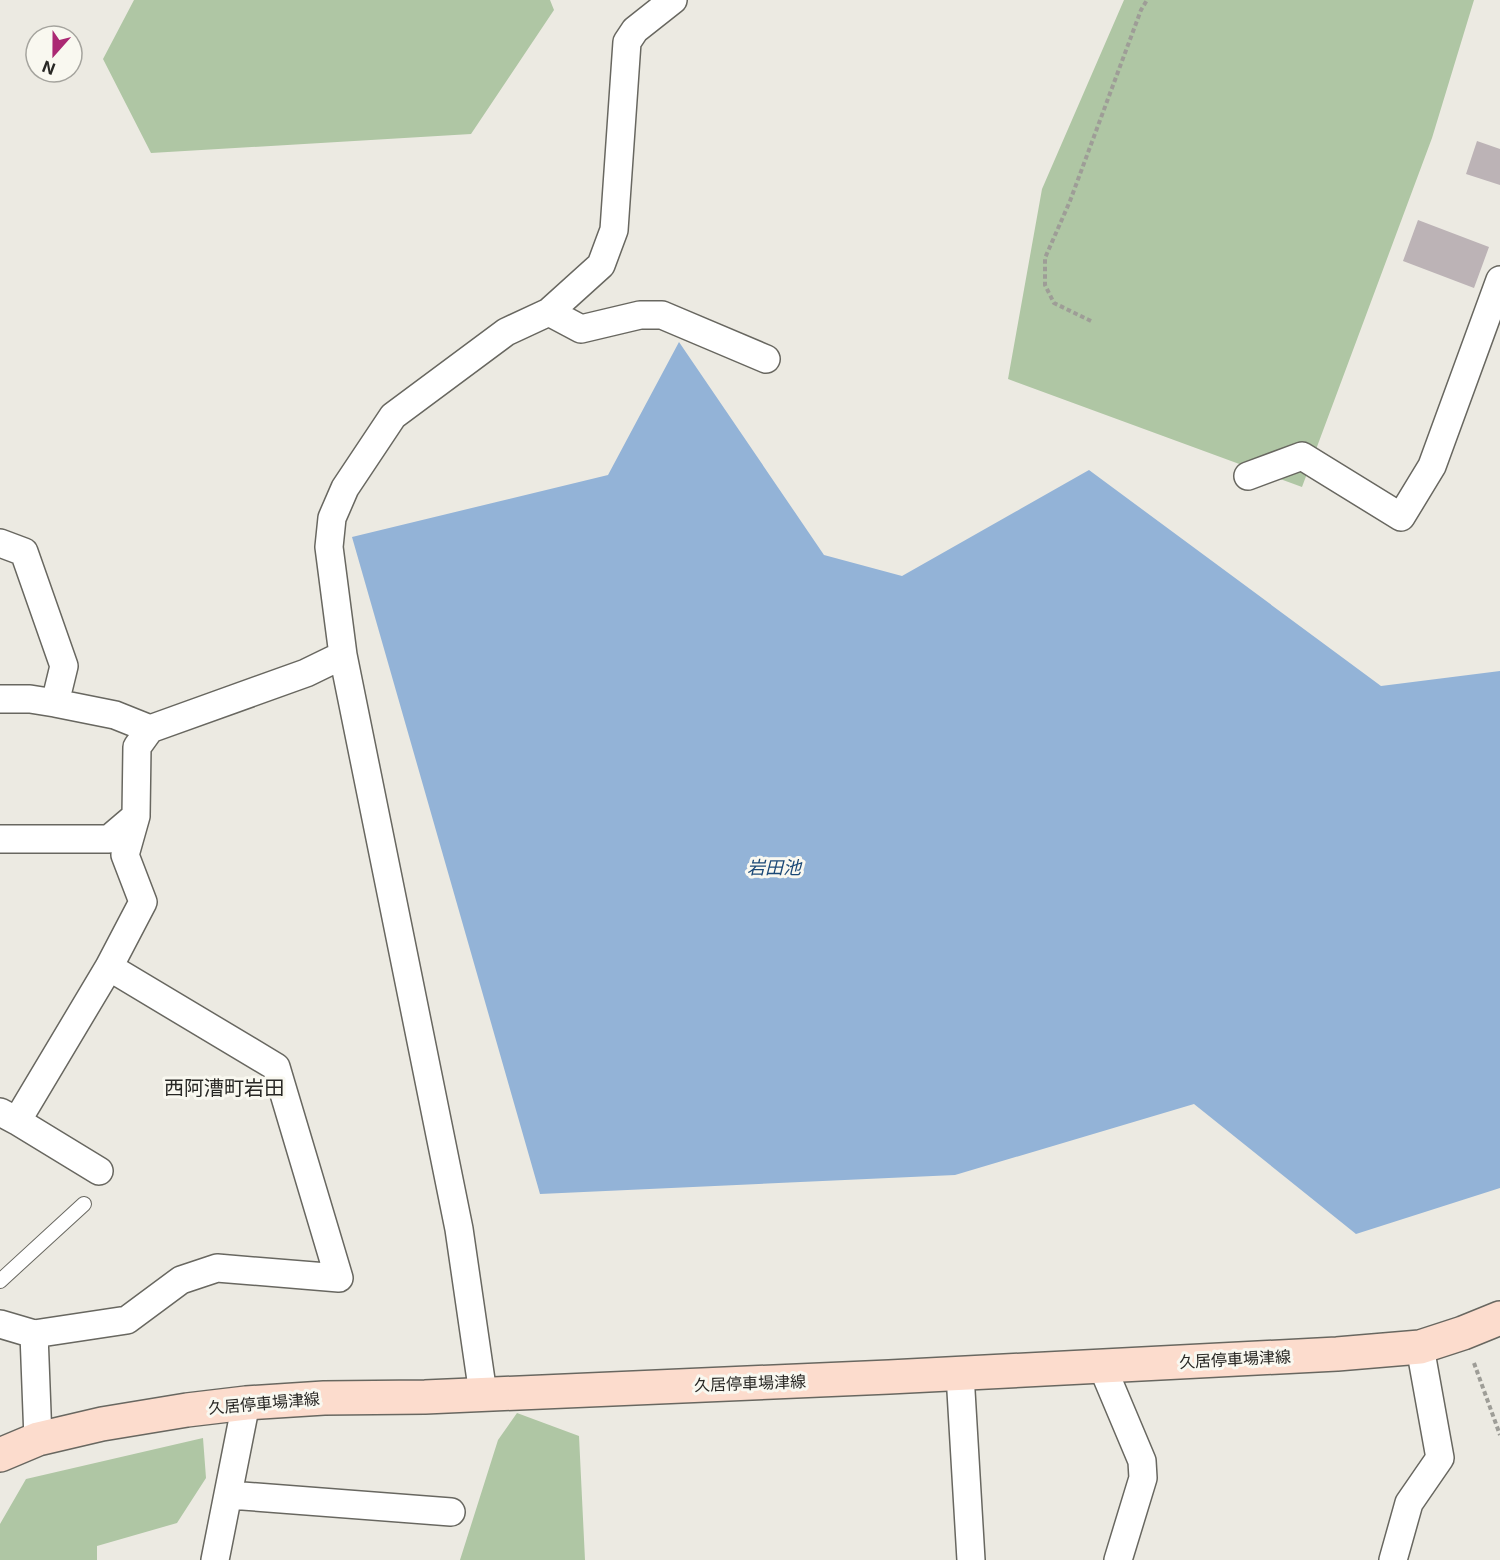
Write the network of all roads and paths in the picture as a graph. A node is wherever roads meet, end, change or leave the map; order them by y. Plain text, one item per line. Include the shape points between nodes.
1 (673, 0) edge
2 (1147, 0) edge
3 (1500, 280) edge
4 (549, 312) junction
5 (1091, 321) dead end
6 (766, 359) dead end
7 (1248, 476) dead end
8 (0, 543) edge
9 (343, 656) junction
10 (0, 699) edge
11 (55, 703) junction
12 (150, 729) junction
13 (136, 816) junction
14 (0, 839) edge
15 (109, 967) junction
16 (8, 1117) edge
17 (99, 1171) dead end
18 (84, 1204) dead end
19 (0, 1281) edge
20 (1500, 1317) edge
21 (2, 1320) edge
22 (1463, 1333) junction
23 (34, 1334) junction
24 (1420, 1347) junction
25 (1102, 1366) junction
26 (960, 1374) junction
27 (483, 1394) junction
28 (246, 1403) junction
29 (1500, 1435) edge
30 (38, 1439) junction
31 (0, 1455) edge
32 (229, 1494) junction
33 (451, 1512) dead end
34 (215, 1560) edge
35 (970, 1560) edge
36 (1118, 1560) edge
37 (1393, 1560) edge

1 - 4 street via 635,30 627,42 614,230 602,265
2 - 5 path via 1045,258 1045,285 1054,303
3 - 7 street via 1432,466 1401,517 1302,456
4 - 6 street via 581,329 640,315 662,315
4 - 9 street via 506,332 393,416 345,488 332,518 329,548
8 - 11 street via 24,552 64,666
9 - 12 street
9 - 27 street via 459,1229
10 - 11 street
11 - 12 street via 115,715
12 - 13 street via 137,747
13 - 14 street via 109,839
13 - 15 street via 125,855 143,902
15 - 16 street
15 - 23 street via 276,1067 339,1278 217,1268 181,1280 127,1320
16 - 17 street
18 - 19 lane
20 - 22 main road, 久居停車場津線
21 - 23 street
22 - 24 main road, 久居停車場津線
22 - 29 path
23 - 30 street
24 - 25 main road, 久居停車場津線
24 - 37 street via 1440,1458 1409,1503
25 - 26 main road, 久居停車場津線
25 - 36 street via 1143,1469
26 - 27 main road, 久居停車場津線
26 - 35 street
27 - 28 main road, 久居停車場津線
28 - 30 main road, 久居停車場津線 via 123,1420
28 - 32 street
30 - 31 main road, 久居停車場津線
32 - 33 street
32 - 34 street

